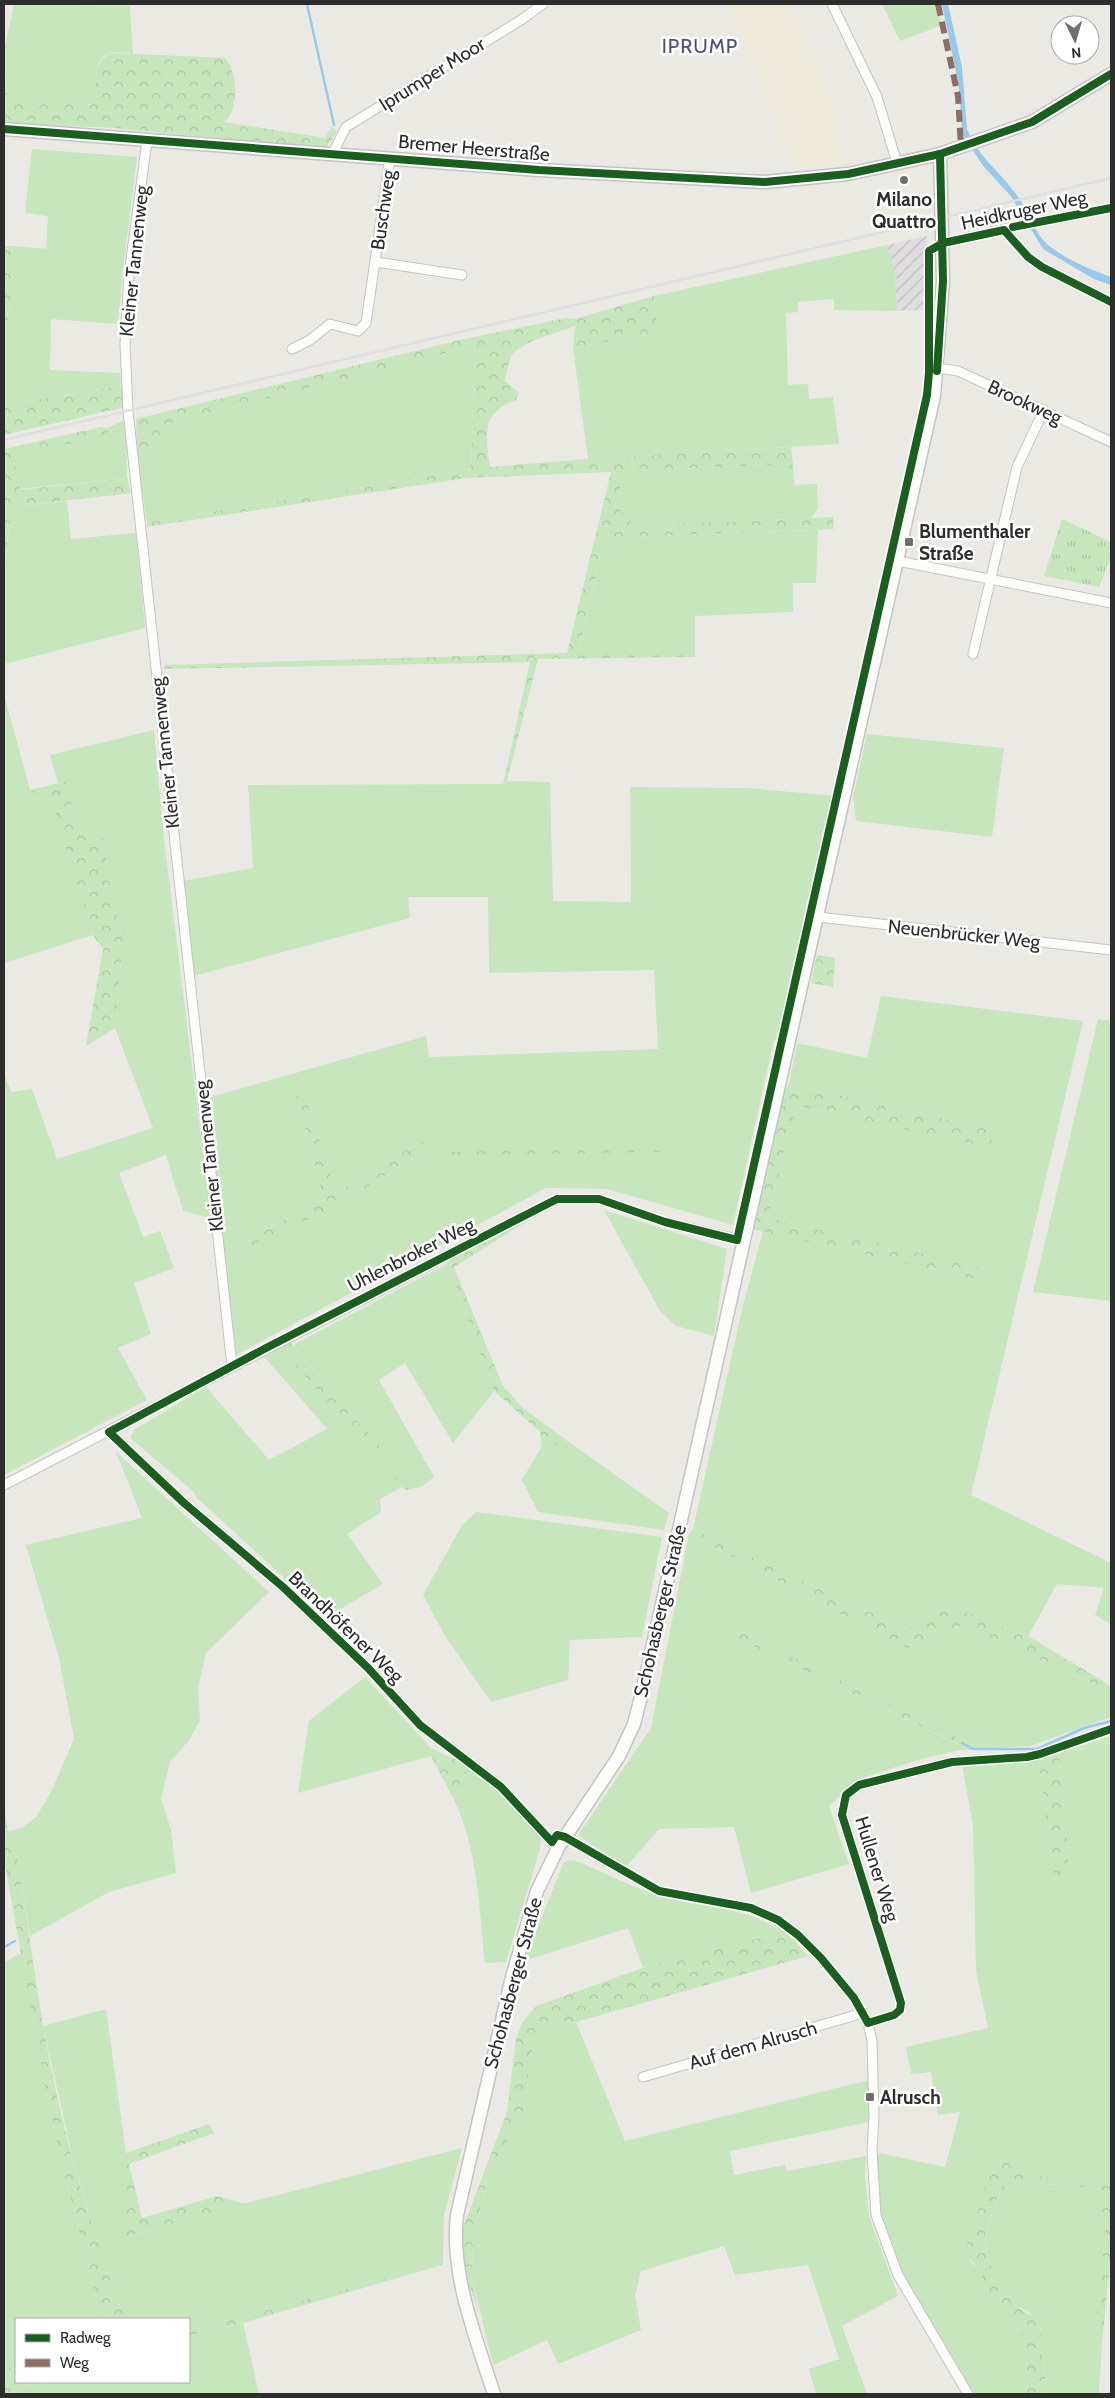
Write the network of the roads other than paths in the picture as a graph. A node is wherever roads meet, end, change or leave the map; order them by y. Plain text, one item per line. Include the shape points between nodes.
1 (543, 4) edge
2 (832, 4) edge
3 (1111, 74) edge
4 (4, 129) edge
5 (147, 141) junction
6 (332, 154) junction
7 (940, 154) junction
8 (390, 158) junction
9 (897, 163) junction
10 (1111, 208) edge
11 (1004, 230) junction
12 (943, 243) junction
13 (376, 262) junction
14 (462, 275) dead end
15 (1111, 302) edge
16 (292, 348) dead end
17 (937, 368) junction
18 (1044, 410) junction
19 (1111, 442) edge
20 (898, 561) junction
21 (990, 580) junction
22 (1111, 603) edge
23 (973, 654) dead end
24 (818, 918) junction
25 (1111, 950) edge
26 (745, 1241) junction
27 (232, 1366) junction
28 (109, 1432) junction
29 (4, 1485) edge
30 (1111, 1729) edge
31 (562, 1842) junction
32 (863, 2013) junction
33 (868, 2023) junction
34 (643, 2077) dead end
35 (494, 2394) edge
36 (968, 2394) edge

1 - 6 street, Iprumper Moor via 346,127
2 - 9 street via 877,97
3 - 7 street, Bremer Heerstraße via 1032,122
4 - 5 street, Bremer Heerstraße
5 - 6 street, Bremer Heerstraße
5 - 27 street, Kleiner Tannenweg via 129,274 125,344 128,411
6 - 8 street, Bremer Heerstraße
7 - 9 street, Bremer Heerstraße
7 - 12 street, Schohasberger Straße
8 - 9 street, Bremer Heerstraße via 765,182 848,174
8 - 13 street, Buschweg
10 - 11 street, Heidkruger Weg
11 - 12 street, Heidkruger Weg
11 - 15 street via 1028,257 1042,267
12 - 17 street, Schohasberger Straße
13 - 14 street, Buschweg
13 - 16 street, Buschweg via 366,323 361,329 330,324 310,340
17 - 18 street, Brookweg via 958,371
17 - 20 street, Schohasberger Straße via 934,396
18 - 19 street, Brookweg
18 - 21 street via 1018,467
20 - 21 street
20 - 24 street, Schohasberger Straße
21 - 22 street
21 - 23 street
24 - 25 street, Neuenbrücker Weg
24 - 26 street, Schohasberger Straße
26 - 27 street, Uhlenbroker Weg via 665,1222 599,1199 557,1199
26 - 31 street, Schohasberger Straße via 634,1724 619,1756
27 - 28 street, Uhlenbroker Weg
28 - 29 street, Uhlenbroker Weg
28 - 31 street, Brandhöfener Weg via 184,1503 283,1586 368,1668 420,1725 501,1787 544,1835
30 - 33 street, Hullener Weg via 1040,1754 952,1762 859,1785 846,1795 842,1815 901,2003 900,2010 894,2015
31 - 32 street, Brandhöfener Weg via 658,1891 751,1908 778,1920 821,1958
31 - 35 street, Schohasberger Straße via 537,1891 524,1929 454,2238 458,2271
32 - 33 street, Brandhöfener Weg
32 - 34 street, Auf dem Alrusch
33 - 36 street, Brandhöfener Weg via 873,2059 872,2151 876,2214 898,2275

